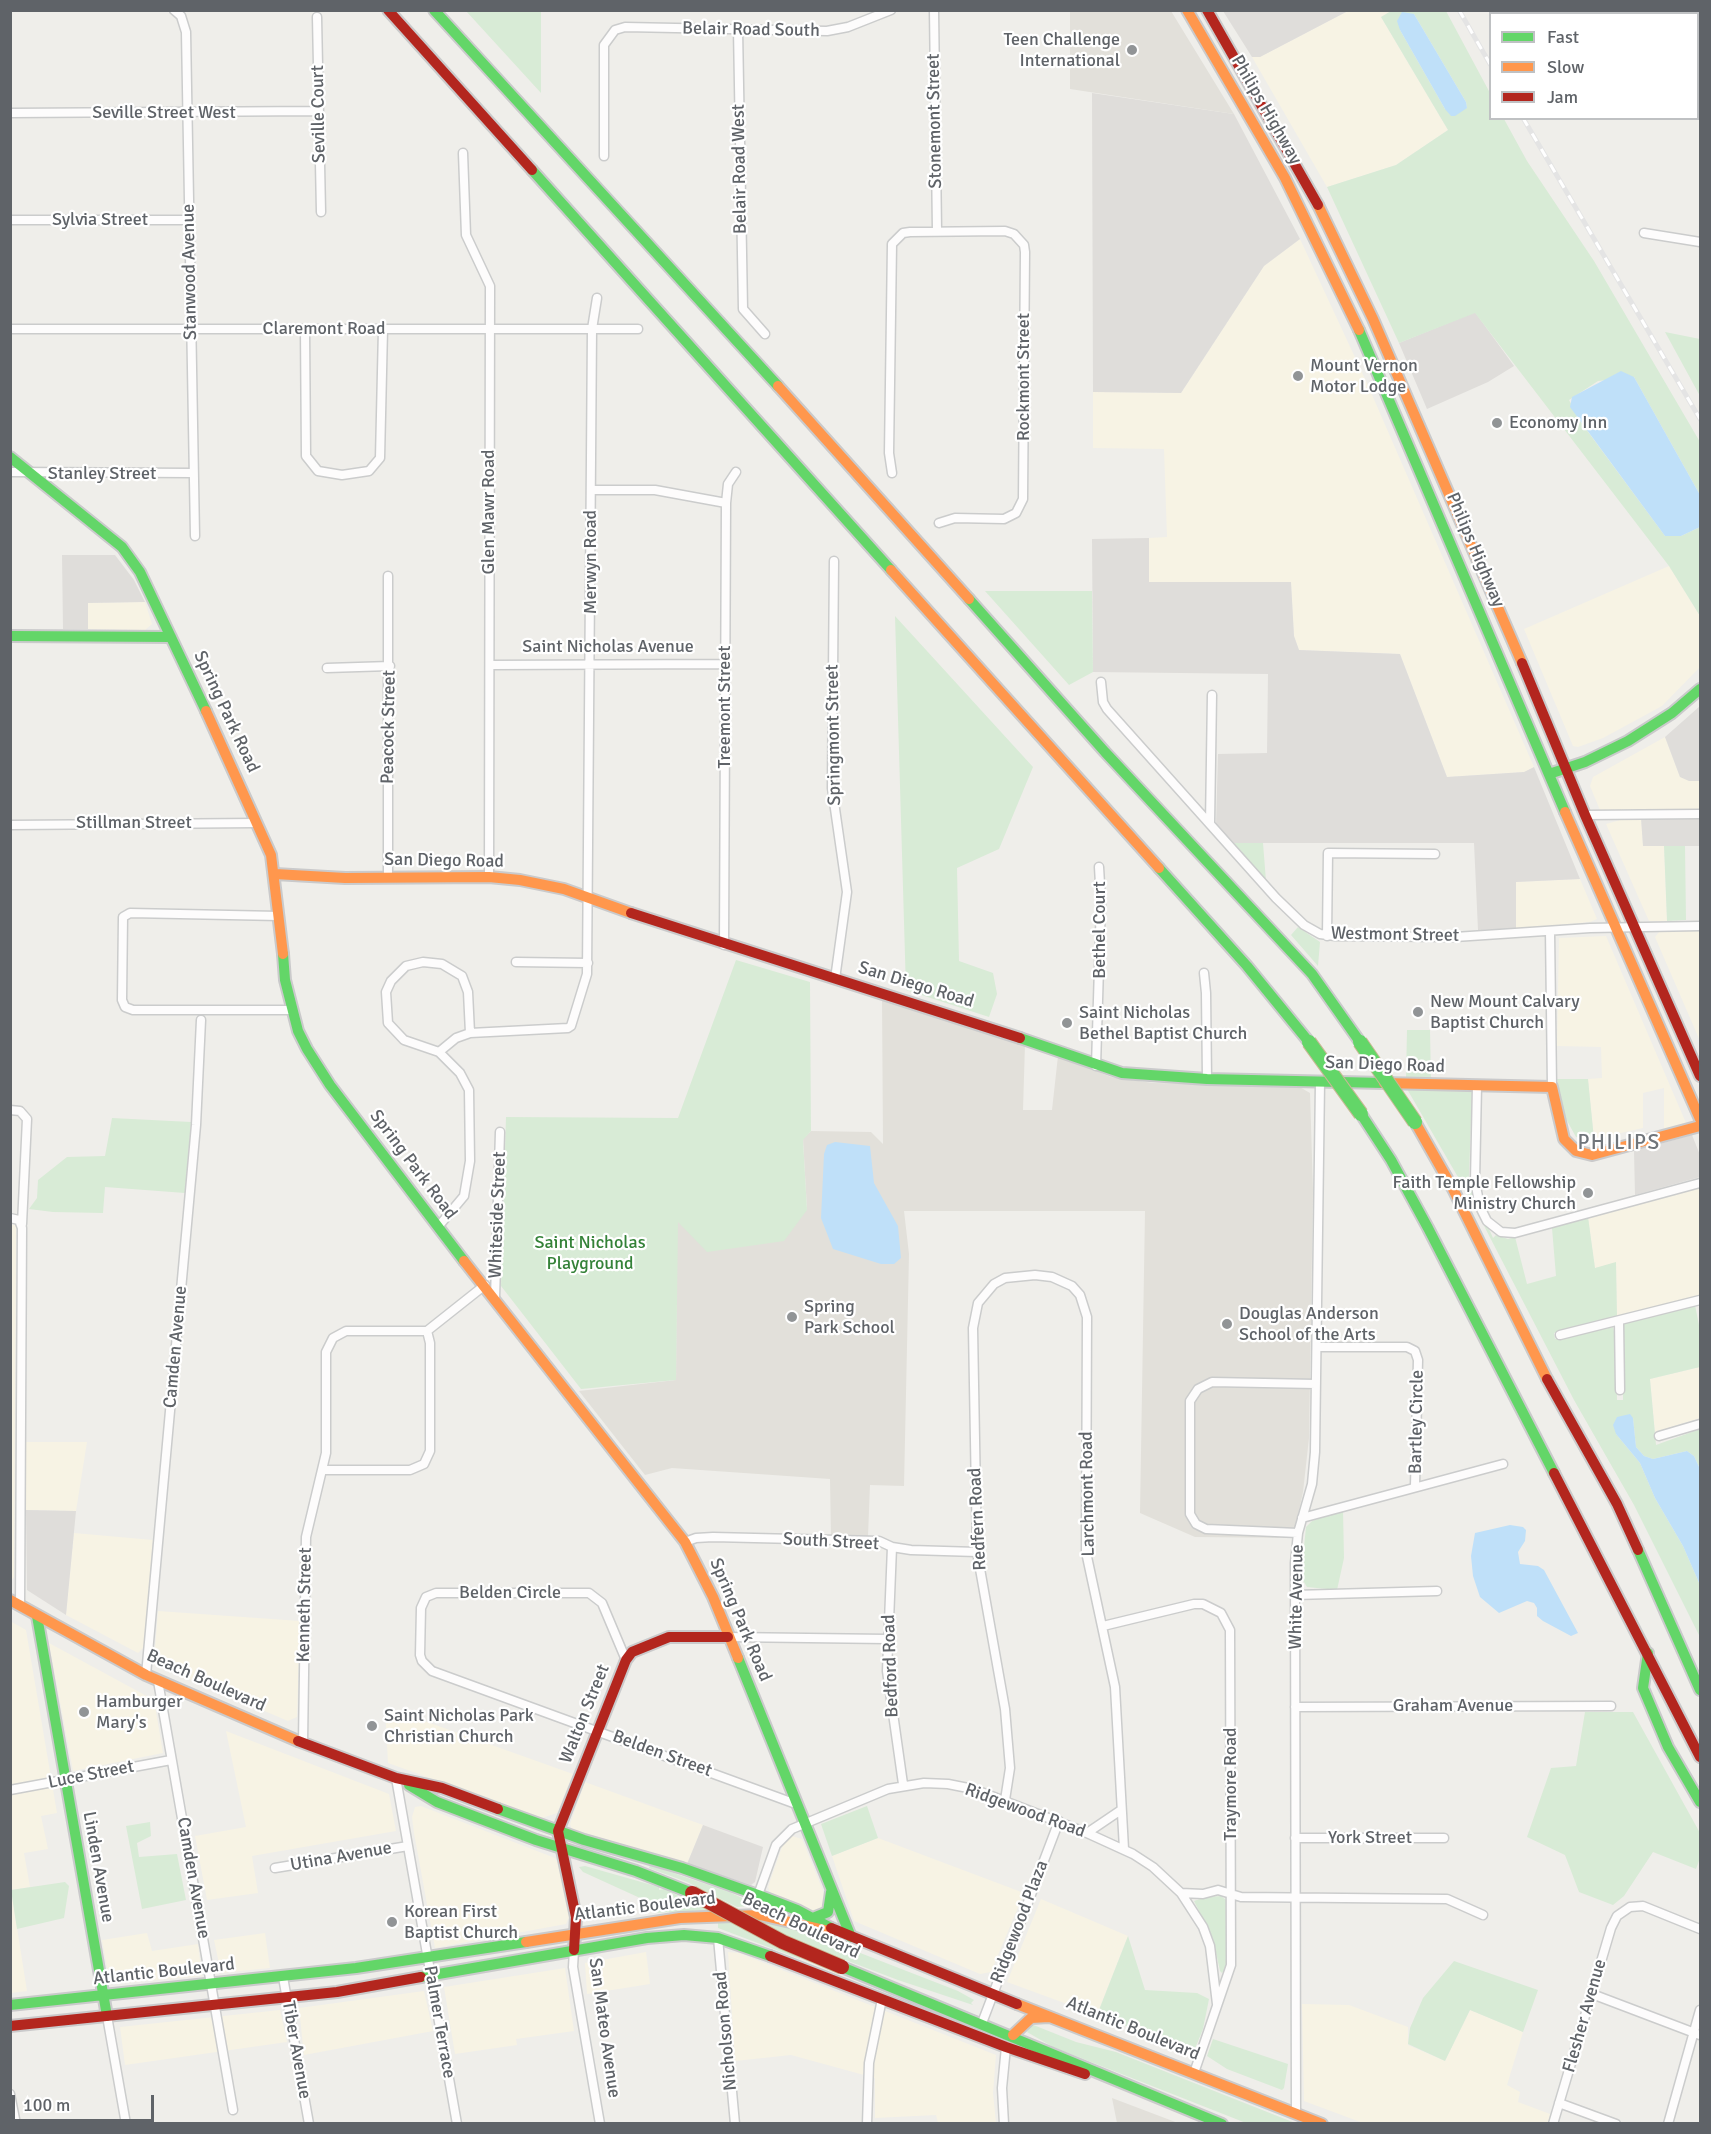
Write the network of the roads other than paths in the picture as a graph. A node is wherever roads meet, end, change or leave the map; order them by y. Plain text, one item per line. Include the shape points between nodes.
1 (383, 10) edge
2 (388, 10) edge
3 (434, 10) edge
4 (891, 10) edge
5 (934, 10) edge
6 (1186, 10) edge
7 (1207, 10) edge
8 (175, 11) edge
9 (317, 17) dead end
10 (404, 28) junction
11 (738, 29) junction
12 (1251, 82) junction
13 (1233, 87) junction
14 (318, 111) junction
15 (10, 113) edge
16 (187, 113) junction
17 (463, 153) dead end
18 (604, 156) dead end
19 (1285, 178) junction
20 (1306, 180) junction
21 (321, 212) dead end
22 (10, 220) edge
23 (189, 220) junction
24 (937, 231) junction
25 (1644, 234) dead end
26 (1701, 242) edge
27 (597, 298) dead end
28 (1373, 319) junction
29 (1358, 325) junction
30 (490, 328) junction
31 (10, 329) edge
32 (190, 329) junction
33 (305, 329) junction
34 (383, 329) junction
35 (592, 329) junction
36 (638, 329) dead end
37 (765, 334) dead end
38 (10, 457) edge
39 (1437, 466) junction
40 (10, 472) edge
41 (736, 472) dead end
42 (31, 473) junction
43 (193, 473) junction
44 (892, 473) dead end
45 (1422, 473) junction
46 (591, 490) junction
47 (726, 503) junction
48 (939, 523) dead end
49 (195, 536) dead end
50 (834, 561) dead end
51 (388, 576) dead end
52 (1502, 615) junction
53 (1486, 622) junction
54 (10, 636) edge
55 (171, 637) junction
56 (725, 664) junction
57 (491, 665) junction
58 (590, 665) junction
59 (390, 666) junction
60 (327, 668) dead end
61 (1101, 682) dead end
62 (1701, 688) edge
63 (1212, 695) dead end
64 (1566, 769) junction
65 (1549, 774) junction
66 (1701, 814) edge
67 (1585, 815) junction
68 (257, 823) junction
69 (1210, 824) junction
70 (10, 825) edge
71 (1435, 854) dead end
72 (1099, 867) dead end
73 (275, 874) junction
74 (489, 877) junction
75 (388, 878) junction
76 (589, 898) junction
77 (279, 916) junction
78 (1701, 926) edge
79 (1616, 927) junction
80 (1633, 927) junction
81 (1550, 931) junction
82 (1327, 936) junction
83 (724, 945) junction
84 (516, 962) dead end
85 (588, 963) junction
86 (1204, 973) dead end
87 (835, 979) junction
88 (292, 1010) junction
89 (201, 1020) dead end
90 (470, 1033) junction
91 (439, 1052) junction
92 (1096, 1066) junction
93 (1701, 1076) edge
94 (1207, 1079) junction
95 (1320, 1082) junction
96 (1477, 1086) junction
97 (1552, 1087) junction
98 (10, 1110) edge
99 (1701, 1119) edge
100 (1701, 1126) edge
101 (500, 1131) dead end
102 (1701, 1183) edge
103 (17, 1222) edge
104 (438, 1227) junction
105 (1035, 1275) joint
106 (485, 1285) junction
107 (495, 1298) junction
108 (1701, 1300) edge
109 (1619, 1322) junction
110 (427, 1331) junction
111 (1560, 1335) dead end
112 (1317, 1347) junction
113 (1316, 1384) junction
114 (1620, 1390) dead end
115 (1701, 1424) edge
116 (1659, 1436) dead end
117 (1503, 1464) dead end
118 (323, 1470) junction
119 (1416, 1485) junction
120 (1302, 1518) junction
121 (1299, 1533) junction
122 (685, 1542) junction
123 (892, 1547) junction
124 (977, 1552) junction
125 (1437, 1592) dead end
126 (1295, 1595) junction
127 (15, 1603) edge
128 (37, 1616) junction
129 (1103, 1626) junction
130 (728, 1637) junction
131 (887, 1639) junction
132 (1681, 1648) junction
133 (1647, 1653) junction
134 (626, 1660) junction
135 (426, 1667) joint
136 (1701, 1671) edge
137 (152, 1678) junction
138 (1701, 1690) edge
139 (1611, 1706) dead end
140 (1295, 1707) junction
141 (597, 1730) junction
142 (303, 1743) junction
143 (1701, 1757) edge
144 (171, 1760) junction
145 (396, 1778) junction
146 (64, 1780) junction
147 (903, 1785) junction
148 (10, 1790) edge
149 (1005, 1800) junction
150 (1701, 1802) edge
151 (796, 1804) junction
152 (1121, 1810) junction
153 (1059, 1821) junction
154 (804, 1823) junction
155 (558, 1831) junction
156 (1087, 1833) junction
157 (1295, 1838) junction
158 (1444, 1838) dead end
159 (408, 1846) junction
160 (1124, 1849) junction
161 (563, 1850) junction
162 (275, 1869) dead end
163 (831, 1889) junction
164 (1181, 1893) junction
165 (758, 1895) junction
166 (1232, 1895) junction
167 (1296, 1897) junction
168 (1483, 1915) dead end
169 (813, 1918) junction
170 (797, 1922) junction
171 (1701, 1929) edge
172 (575, 1934) junction
173 (849, 1936) junction
174 (718, 1938) junction
175 (574, 1950) junction
176 (428, 1956) junction
177 (283, 1977) junction
178 (431, 1977) junction
179 (211, 1985) junction
180 (992, 1993) junction
181 (1592, 1995) junction
182 (104, 1996) junction
183 (287, 1998) junction
184 (882, 1999) junction
185 (10, 2005) edge
186 (215, 2005) junction
187 (1217, 2007) junction
188 (1701, 2010) edge
189 (107, 2016) junction
190 (1055, 2018) junction
191 (982, 2023) junction
192 (10, 2026) edge
193 (1698, 2034) edge
194 (1010, 2041) junction
195 (1194, 2073) junction
196 (10, 2094) edge
197 (1559, 2103) junction
198 (233, 2110) dead end
199 (1296, 2114) junction
200 (16, 2124) edge
201 (126, 2124) edge
202 (309, 2124) edge
203 (457, 2124) edge
204 (600, 2124) edge
205 (735, 2124) edge
206 (867, 2124) edge
207 (1004, 2124) edge
208 (1222, 2124) edge
209 (1322, 2124) edge
210 (1553, 2124) edge
211 (1616, 2124) edge
212 (1668, 2124) edge

1 - 10 main road
2 - 10 main road
3 - 132 main road, bridge via 809,420 1080,724 1312,974 1415,1122 1453,1189 1534,1356 1617,1504
4 - 11 street, Belair Road South via 832,30
5 - 24 street, Stonemont Street
6 - 13 main road, Philips Highway
7 - 12 main road, Philips Highway
8 - 16 street, Stanwood Avenue via 185,23
9 - 14 street, Seville Court
10 - 133 main road, bridge via 1216,931 1309,1042 1361,1114 1428,1228
11 - 18 street, Belair Road South via 615,30 604,50
11 - 37 street, Belair Road West via 742,309
12 - 13 street
12 - 20 main road, Philips Highway
13 - 19 main road, Philips Highway
14 - 16 street, Seville Street West
14 - 21 street, Seville Court
15 - 16 street, Seville Street West
16 - 23 street, Stanwood Avenue
17 - 30 street, Glen Mawr Road via 465,227 490,286
19 - 20 street
19 - 29 main road, Philips Highway
20 - 28 main road, Philips Highway
22 - 23 street, Sylvia Street
23 - 32 street, Stanwood Avenue
24 - 44 street via 903,233 892,244
24 - 48 street, Rockmont Street via 1005,231 1021,239 1025,252 1023,499 1016,513 1004,519 954,519
25 - 26 street
27 - 35 street, Merwyn Road
28 - 29 street
28 - 39 main road, Philips Highway
29 - 45 main road, Philips Highway
30 - 34 street, Claremont Road
30 - 35 street, Claremont Road
30 - 57 street, Glen Mawr Road
31 - 32 street, Claremont Road
32 - 33 street, Claremont Road
32 - 43 street, Stanwood Avenue
33 - 34 street, Claremont Road
33 - 34 street via 306,456 318,471 342,475 369,471 380,458
35 - 36 street, Claremont Road
35 - 46 street, Merwyn Road
38 - 42 main road, Spring Park Road
39 - 45 street
39 - 52 main road, Philips Highway
40 - 42 street, Stanley Street
41 - 47 street, Treemont Street via 728,484
42 - 43 street, Stanley Street
42 - 55 main road, Spring Park Road via 122,547 146,581
43 - 49 street, Stanwood Avenue
45 - 53 main road, Philips Highway
46 - 47 street via 663,491
46 - 58 street, Merwyn Road
47 - 56 street, Treemont Street
50 - 87 street, Springmont Street via 832,788 847,892
51 - 59 street, Peacock Street
52 - 53 street
52 - 64 main road, Philips Highway
53 - 65 main road, Philips Highway
54 - 55 main road
55 - 68 main road, Spring Park Road
56 - 58 street, Saint Nicholas Avenue
56 - 83 street, Treemont Street
57 - 58 street, Saint Nicholas Avenue
57 - 74 street, Glen Mawr Road
58 - 76 street, Merwyn Road
59 - 60 street
59 - 75 street, Peacock Street
61 - 69 street, Westmont Street via 1107,710
62 - 64 main road via 1672,713 1628,741
63 - 69 street
64 - 65 main road
64 - 67 main road, Philips Highway
65 - 79 main road, Philips Highway
66 - 67 street
67 - 80 main road, Philips Highway
68 - 70 street, Stillman Street
68 - 73 main road, Spring Park Road
69 - 82 street, Westmont Street via 1291,913 1312,930
71 - 82 street via 1328,853
72 - 92 street, Bethel Court
73 - 75 main road, San Diego Road
73 - 77 main road, Spring Park Road
74 - 75 main road, San Diego Road
74 - 76 main road, San Diego Road via 539,883
76 - 83 main road, San Diego Road
76 - 85 street
77 - 88 main road, Spring Park Road
77 - 88 street via 123,916 123,1000 125,1007 133,1010
78 - 80 street, Westmont Street
79 - 80 street, Westmont Street
79 - 81 street, Westmont Street
79 - 99 main road, Philips Highway
80 - 93 main road, Philips Highway
81 - 82 street, Westmont Street via 1455,937
81 - 97 street
83 - 87 main road, San Diego Road
84 - 85 street
85 - 90 street via 568,1028
86 - 94 street
87 - 92 main road, San Diego Road via 1027,1039
88 - 104 main road, Spring Park Road via 317,1067
89 - 137 street, Camden Avenue
90 - 91 street via 456,1038
90 - 91 street via 468,992 462,976 442,964 423,962 406,966 391,981 386,993 388,1023 404,1040
91 - 104 street, Whiteside Street via 460,1073 469,1090 470,1175 464,1196
92 - 94 main road, San Diego Road via 1137,1076
94 - 95 main road, San Diego Road
95 - 96 main road, San Diego Road
95 - 112 street, White Avenue
96 - 97 main road, San Diego Road
96 - 102 street via 1475,1181 1480,1207 1499,1232 1515,1233
97 - 100 main road via 1564,1139 1576,1151 1599,1155
98 - 103 street via 20,1111 27,1119
101 - 107 street, Whiteside Street
103 - 127 street
104 - 106 main road, Spring Park Road
105 - 124 street, Redfern Road via 1005,1278 994,1284 974,1315
105 - 129 street, Larchmont Road via 1072,1286 1085,1308 1086,1552
106 - 107 main road, Spring Park Road
106 - 110 street
107 - 122 main road, Spring Park Road
108 - 109 street
109 - 111 street
109 - 114 street
110 - 118 street, Kenneth Street via 346,1331 329,1344
110 - 118 street via 430,1451 424,1464 410,1470
112 - 113 street, White Avenue
112 - 119 street, Bartley Circle via 1415,1350
113 - 120 street, White Avenue via 1314,1468
113 - 121 street via 1212,1382 1198,1389 1190,1401 1190,1514 1196,1524 1206,1530
115 - 116 street
117 - 119 street
118 - 142 street, Kenneth Street via 306,1537
119 - 120 street
120 - 121 street, White Avenue
121 - 126 street, White Avenue
122 - 123 street, South Street via 713,1537 879,1540
122 - 130 main road, Spring Park Road via 708,1585
123 - 124 street, South Street
123 - 131 street, Bedford Road
124 - 149 street, Redfern Road via 1005,1709 1010,1768
125 - 126 street
126 - 140 street, White Avenue
127 - 128 main road, Beach Boulevard
128 - 137 main road, Beach Boulevard
128 - 146 main road, Linden Avenue
129 - 152 street, Larchmont Road via 1115,1687
129 - 166 street, Traymore Road via 1194,1604 1212,1607 1226,1621 1230,1630
130 - 131 street, Walton Street
130 - 134 main road, Walton Street via 669,1637 632,1652
130 - 151 main road, Spring Park Road
131 - 147 street, Bedford Road via 889,1696
132 - 136 main road
132 - 138 main road
133 - 143 main road
133 - 150 main road via 1643,1688 1668,1747
134 - 135 street, Belden Circle via 602,1603 590,1593 436,1593 426,1597 421,1608 420,1655
134 - 141 main road, Walton Street
135 - 141 street, Belden Street
137 - 142 main road, Beach Boulevard
137 - 144 street, Camden Avenue
139 - 140 street, Graham Avenue
140 - 157 street, White Avenue
141 - 151 street, Belden Street
141 - 155 main road, Walton Street
142 - 145 main road, Beach Boulevard
144 - 146 street, Luce Street
144 - 179 street, Camden Avenue
145 - 155 main road, Beach Boulevard via 442,1788
145 - 159 street, Palmer Terrace
145 - 161 main road, Beach Boulevard via 437,1802
146 - 148 street, Luce Street
146 - 182 main road, Linden Avenue
147 - 149 street, Ridgewood Road via 948,1784
147 - 154 street, Ridgewood Road
149 - 153 street, Ridgewood Road
151 - 154 main road, Spring Park Road
152 - 156 street
152 - 160 street, Larchmont Road
153 - 156 street, Ridgewood Road
153 - 180 street, Ridgewood Plaza
154 - 163 main road, Spring Park Road
154 - 165 street, Ridgewood Road via 784,1834 776,1845
155 - 161 main road, San Mateo Avenue
155 - 165 main road, Beach Boulevard
156 - 160 street, Ridgewood Road
157 - 158 street, York Street
157 - 167 street, White Avenue
159 - 162 street, Utina Avenue
159 - 176 street, Palmer Terrace
160 - 164 street, Ridgewood Road via 1153,1867
161 - 172 main road, San Mateo Avenue via 576,1917
161 - 191 main road, Beach Boulevard, bridge via 636,1871 692,1893 783,1942
163 - 169 main road via 828,1912
163 - 173 main road, Spring Park Road
164 - 166 street via 1218,1890
164 - 187 street, Ridgewood Road via 1210,1946
165 - 169 main road, Beach Boulevard
166 - 167 street
166 - 187 street, Traymore Road via 1231,1965
167 - 168 street via 1447,1899
167 - 199 street, White Avenue
169 - 170 main road
169 - 173 main road, Beach Boulevard
170 - 172 main road, Atlantic Boulevard via 760,1915 716,1916 652,1921
170 - 173 main road, Atlantic Boulevard
171 - 181 street, Flesher Avenue via 1642,1906 1630,1906 1611,1928
172 - 175 main road, San Mateo Avenue
172 - 176 main road, Atlantic Boulevard
173 - 180 main road, Atlantic Boulevard
174 - 175 main road, Atlantic Boulevard via 666,1935
174 - 184 main road, Atlantic Boulevard
174 - 205 street, Nicholson Road
175 - 178 main road, Atlantic Boulevard
175 - 204 street, San Mateo Avenue via 573,1967
176 - 177 main road, Atlantic Boulevard
176 - 178 street, Palmer Terrace
177 - 179 main road, Atlantic Boulevard
177 - 183 street, Tiber Avenue
178 - 183 main road, Atlantic Boulevard
178 - 203 street, Palmer Terrace
179 - 182 main road, Atlantic Boulevard
179 - 186 street, Camden Avenue
180 - 190 main road, Atlantic Boulevard
180 - 191 street, Ridgewood Plaza
181 - 193 street
181 - 197 street, Flesher Avenue
182 - 185 main road, Atlantic Boulevard
182 - 189 main road, Linden Avenue
183 - 186 main road, Atlantic Boulevard
183 - 202 street, Tiber Avenue
184 - 194 main road, Atlantic Boulevard
184 - 206 street via 868,2063
186 - 189 main road, Atlantic Boulevard
186 - 198 street, Camden Avenue
187 - 195 street, Traymore Road
188 - 193 street
189 - 192 main road, Atlantic Boulevard
189 - 201 street, Linden Avenue
190 - 194 main road via 1031,2018
190 - 195 main road, Atlantic Boulevard
191 - 194 main road, Beach Boulevard
193 - 212 street
194 - 207 street via 1002,2088
194 - 208 main road, Beach Boulevard
195 - 199 main road, Atlantic Boulevard
196 - 200 street
197 - 210 street, Flesher Avenue
197 - 211 street
199 - 209 main road, Atlantic Boulevard

